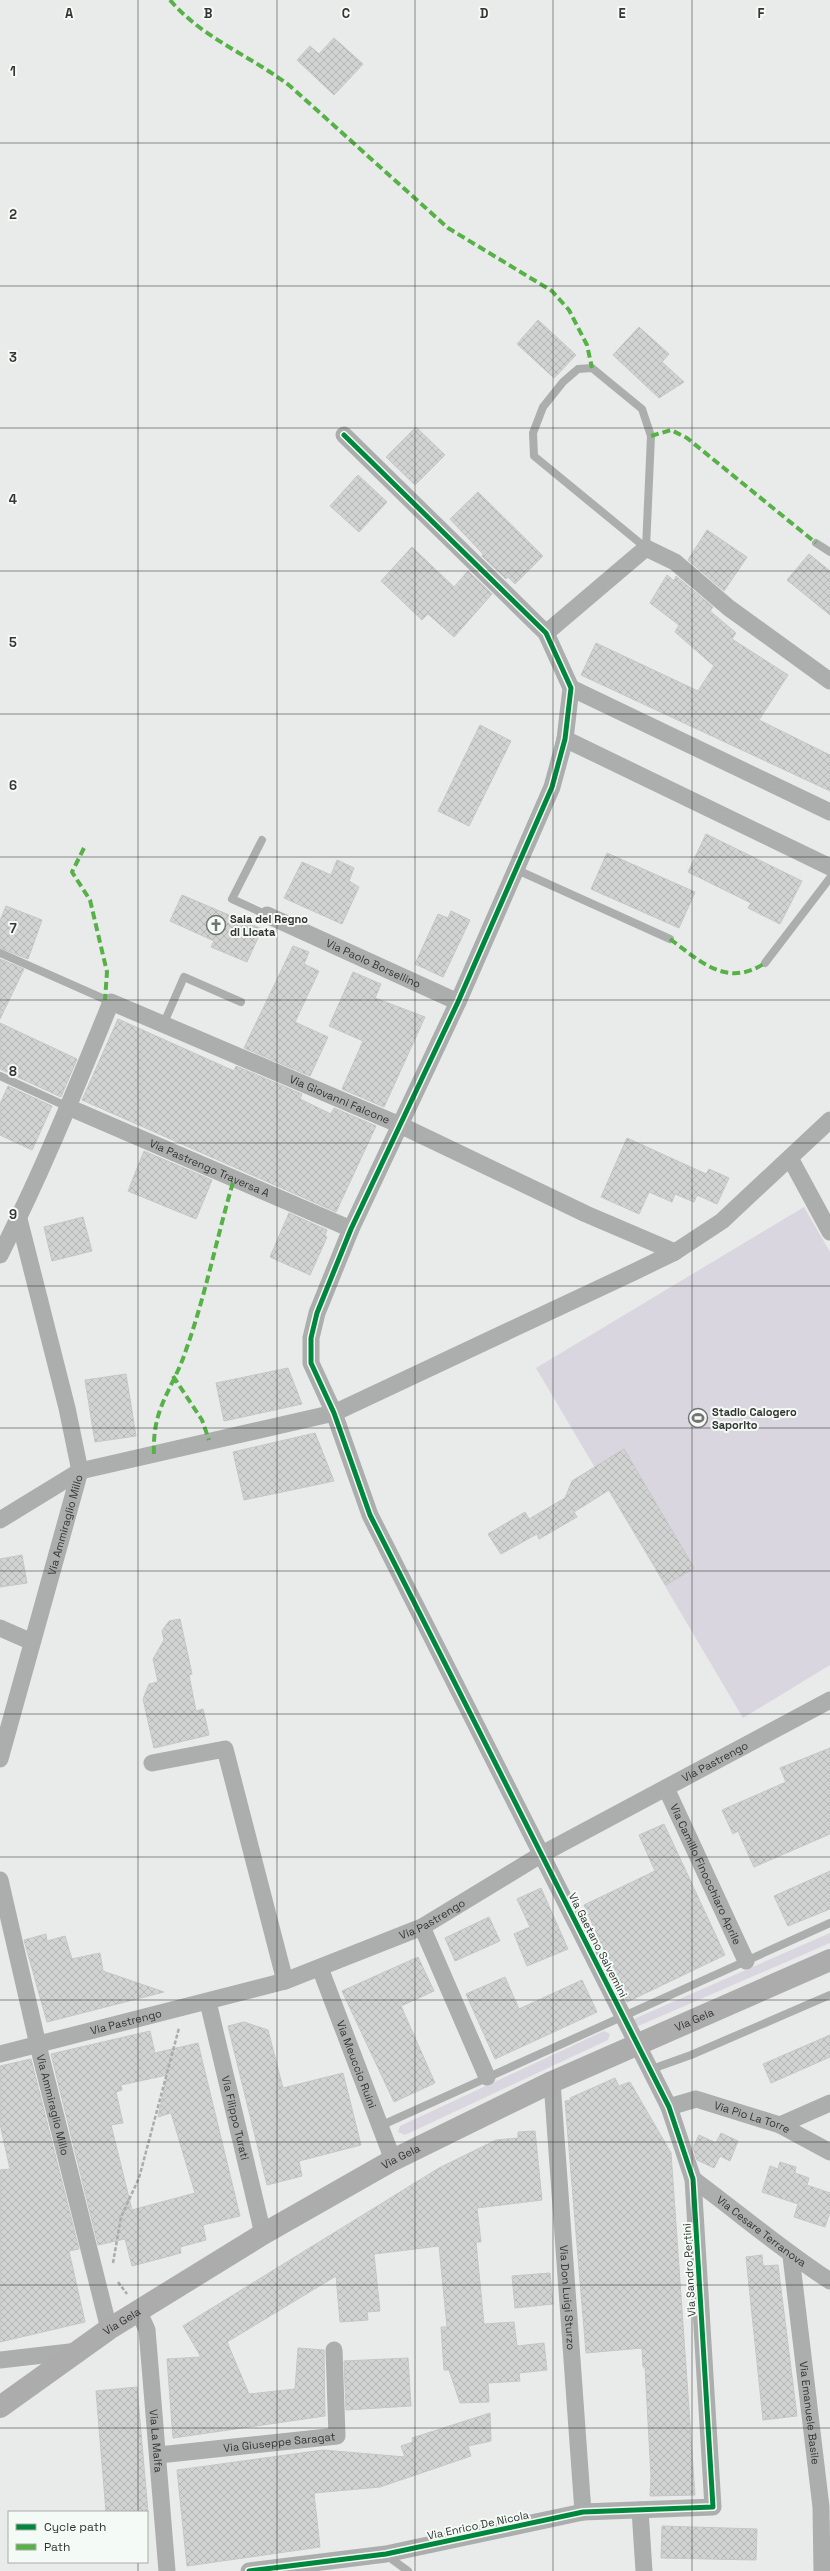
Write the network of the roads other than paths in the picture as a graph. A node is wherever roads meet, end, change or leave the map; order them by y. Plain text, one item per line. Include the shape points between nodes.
1 (344, 435) dead end
2 (816, 543) dead end
3 (646, 548) junction
4 (830, 552) edge
5 (546, 633) junction
6 (830, 681) edge
7 (571, 688) junction
8 (565, 739) junction
9 (830, 812) edge
10 (262, 840) dead end
11 (830, 867) edge
12 (516, 869) junction
13 (830, 878) edge
14 (267, 915) joint
15 (670, 940) dead end
16 (0, 953) edge
17 (766, 963) dead end
18 (111, 1002) junction
19 (240, 1002) dead end
20 (458, 1002) junction
21 (163, 1024) junction
22 (0, 1076) edge
23 (68, 1107) junction
24 (830, 1120) edge
25 (400, 1125) junction
26 (790, 1158) junction
27 (19, 1219) junction
28 (351, 1229) junction
29 (830, 1232) edge
30 (675, 1252) junction
31 (0, 1255) edge
32 (334, 1414) junction
33 (80, 1471) junction
34 (0, 1520) edge
35 (0, 1628) edge
36 (32, 1642) junction
37 (830, 1700) edge
38 (0, 1759) edge
39 (152, 1763) dead end
40 (666, 1788) junction
41 (542, 1854) junction
42 (0, 1880) edge
43 (3, 1905) edge
44 (830, 1923) edge
45 (422, 1927) junction
46 (830, 1960) edge
47 (746, 1961) junction
48 (320, 1968) junction
49 (285, 1981) junction
50 (830, 1995) edge
51 (208, 2002) junction
52 (622, 2015) junction
53 (637, 2044) junction
54 (38, 2045) junction
55 (0, 2054) edge
56 (649, 2070) junction
57 (487, 2077) junction
58 (552, 2082) junction
59 (830, 2103) edge
60 (669, 2107) junction
61 (780, 2125) junction
62 (380, 2126) junction
63 (830, 2152) edge
64 (393, 2160) junction
65 (693, 2179) junction
66 (263, 2234) junction
67 (791, 2256) junction
68 (830, 2281) edge
69 (139, 2312) junction
70 (109, 2329) junction
71 (82, 2350) junction
72 (334, 2350) dead end
73 (0, 2360) edge
74 (0, 2407) edge
75 (159, 2455) junction
76 (713, 2507) joint
77 (640, 2510) junction
78 (583, 2512) junction
79 (386, 2554) junction
80 (328, 2567) edge
81 (167, 2571) edge
82 (249, 2571) edge
83 (408, 2571) edge
84 (644, 2571) edge
85 (822, 2571) edge

1 - 5 street
2 - 4 lane
3 - 3 lane via 652,453 651,436 642,409 592,368 578,369 563,382 543,407 533,432 534,456
3 - 5 street
3 - 6 street via 675,562 729,608 819,676
5 - 7 street
7 - 8 street, Via Gaetano Salvemini
7 - 9 street
8 - 11 street
8 - 12 street, Via Gaetano Salvemini via 552,787
10 - 14 lane via 232,899
12 - 15 lane
12 - 20 street, Via Gaetano Salvemini
13 - 17 lane
14 - 20 street, Via Paolo Borsellino
16 - 18 lane
18 - 21 street, Via Giovanni Falcone
18 - 23 street
19 - 21 lane via 184,977
20 - 25 street, Via Gaetano Salvemini
21 - 25 street, Via Giovanni Falcone
22 - 23 lane
23 - 27 street
23 - 28 street, Via Pastrengo Traversa A
24 - 26 street
25 - 28 street, Via Gaetano Salvemini
25 - 30 street, Via Giovanni Falcone via 586,1214
26 - 29 street
26 - 30 street via 722,1221
27 - 31 street
27 - 33 street, Via Ammiraglio Millo via 67,1408
28 - 32 street, Via Gaetano Salvemini via 317,1313 311,1338 312,1363
30 - 32 street
32 - 33 street
32 - 41 street, Via Gaetano Salvemini via 370,1515
33 - 34 street
33 - 36 street, Via Ammiraglio Millo
35 - 36 street
36 - 38 street, Via Ammiraglio Millo
37 - 40 street, Via Pastrengo
39 - 49 street via 225,1749
40 - 41 street, Via Pastrengo
40 - 47 street, Via Camillo Finocchiaro Aprile
41 - 45 street, Via Pastrengo
41 - 52 street, Via Gaetano Salvemini
42 - 43 street, Via Ammiraglio Millo
43 - 54 street, Via Ammiraglio Millo
44 - 47 lane
45 - 48 street, Via Pastrengo
45 - 57 street
46 - 53 main road, Via Gela
47 - 52 lane
48 - 49 street, Via Pastrengo
48 - 62 street, Via Meuccio Ruini
49 - 51 street, Via Pastrengo
50 - 56 lane via 692,2055
51 - 54 street, Via Pastrengo
51 - 66 street, Via Filippo Turati
52 - 53 street, Via Gaetano Salvemini
52 - 57 lane
53 - 56 street, Via Sandro Pertini
53 - 58 main road, Via Gela
54 - 55 street, Via Pastrengo
54 - 70 street, Via Ammiraglio Millo
56 - 60 street, Via Sandro Pertini
57 - 62 lane
58 - 64 main road, Via Gela
58 - 78 street, Via Don Luigi Sturzo
59 - 61 street
60 - 61 street, Via Pio La Torre via 696,2099
60 - 65 street, Via Sandro Pertini
61 - 63 street, Via Pio La Torre
62 - 64 street, Via Meuccio Ruini
64 - 66 main road, Via Gela
65 - 67 street, Via Cesare Terranova via 746,2218
65 - 76 street, Via Sandro Pertini
66 - 69 main road, Via Gela
67 - 68 street, Via Cesare Terranova
67 - 85 street, Via Emanuele Basile via 821,2506
69 - 70 main road, Via Gela
69 - 75 street, Via La Malfa via 147,2330
70 - 71 main road, Via Gela
71 - 73 street
71 - 74 main road, Via Gela
72 - 75 street, Via Giuseppe Saragat via 337,2436
75 - 81 street, Via La Malfa
76 - 77 street, Via Enrico De Nicola
77 - 78 street, Via Enrico De Nicola
77 - 84 street
78 - 79 street, Via Enrico De Nicola
79 - 80 street, Via Enrico De Nicola
79 - 83 lane
80 - 82 street, Via Enrico De Nicola

